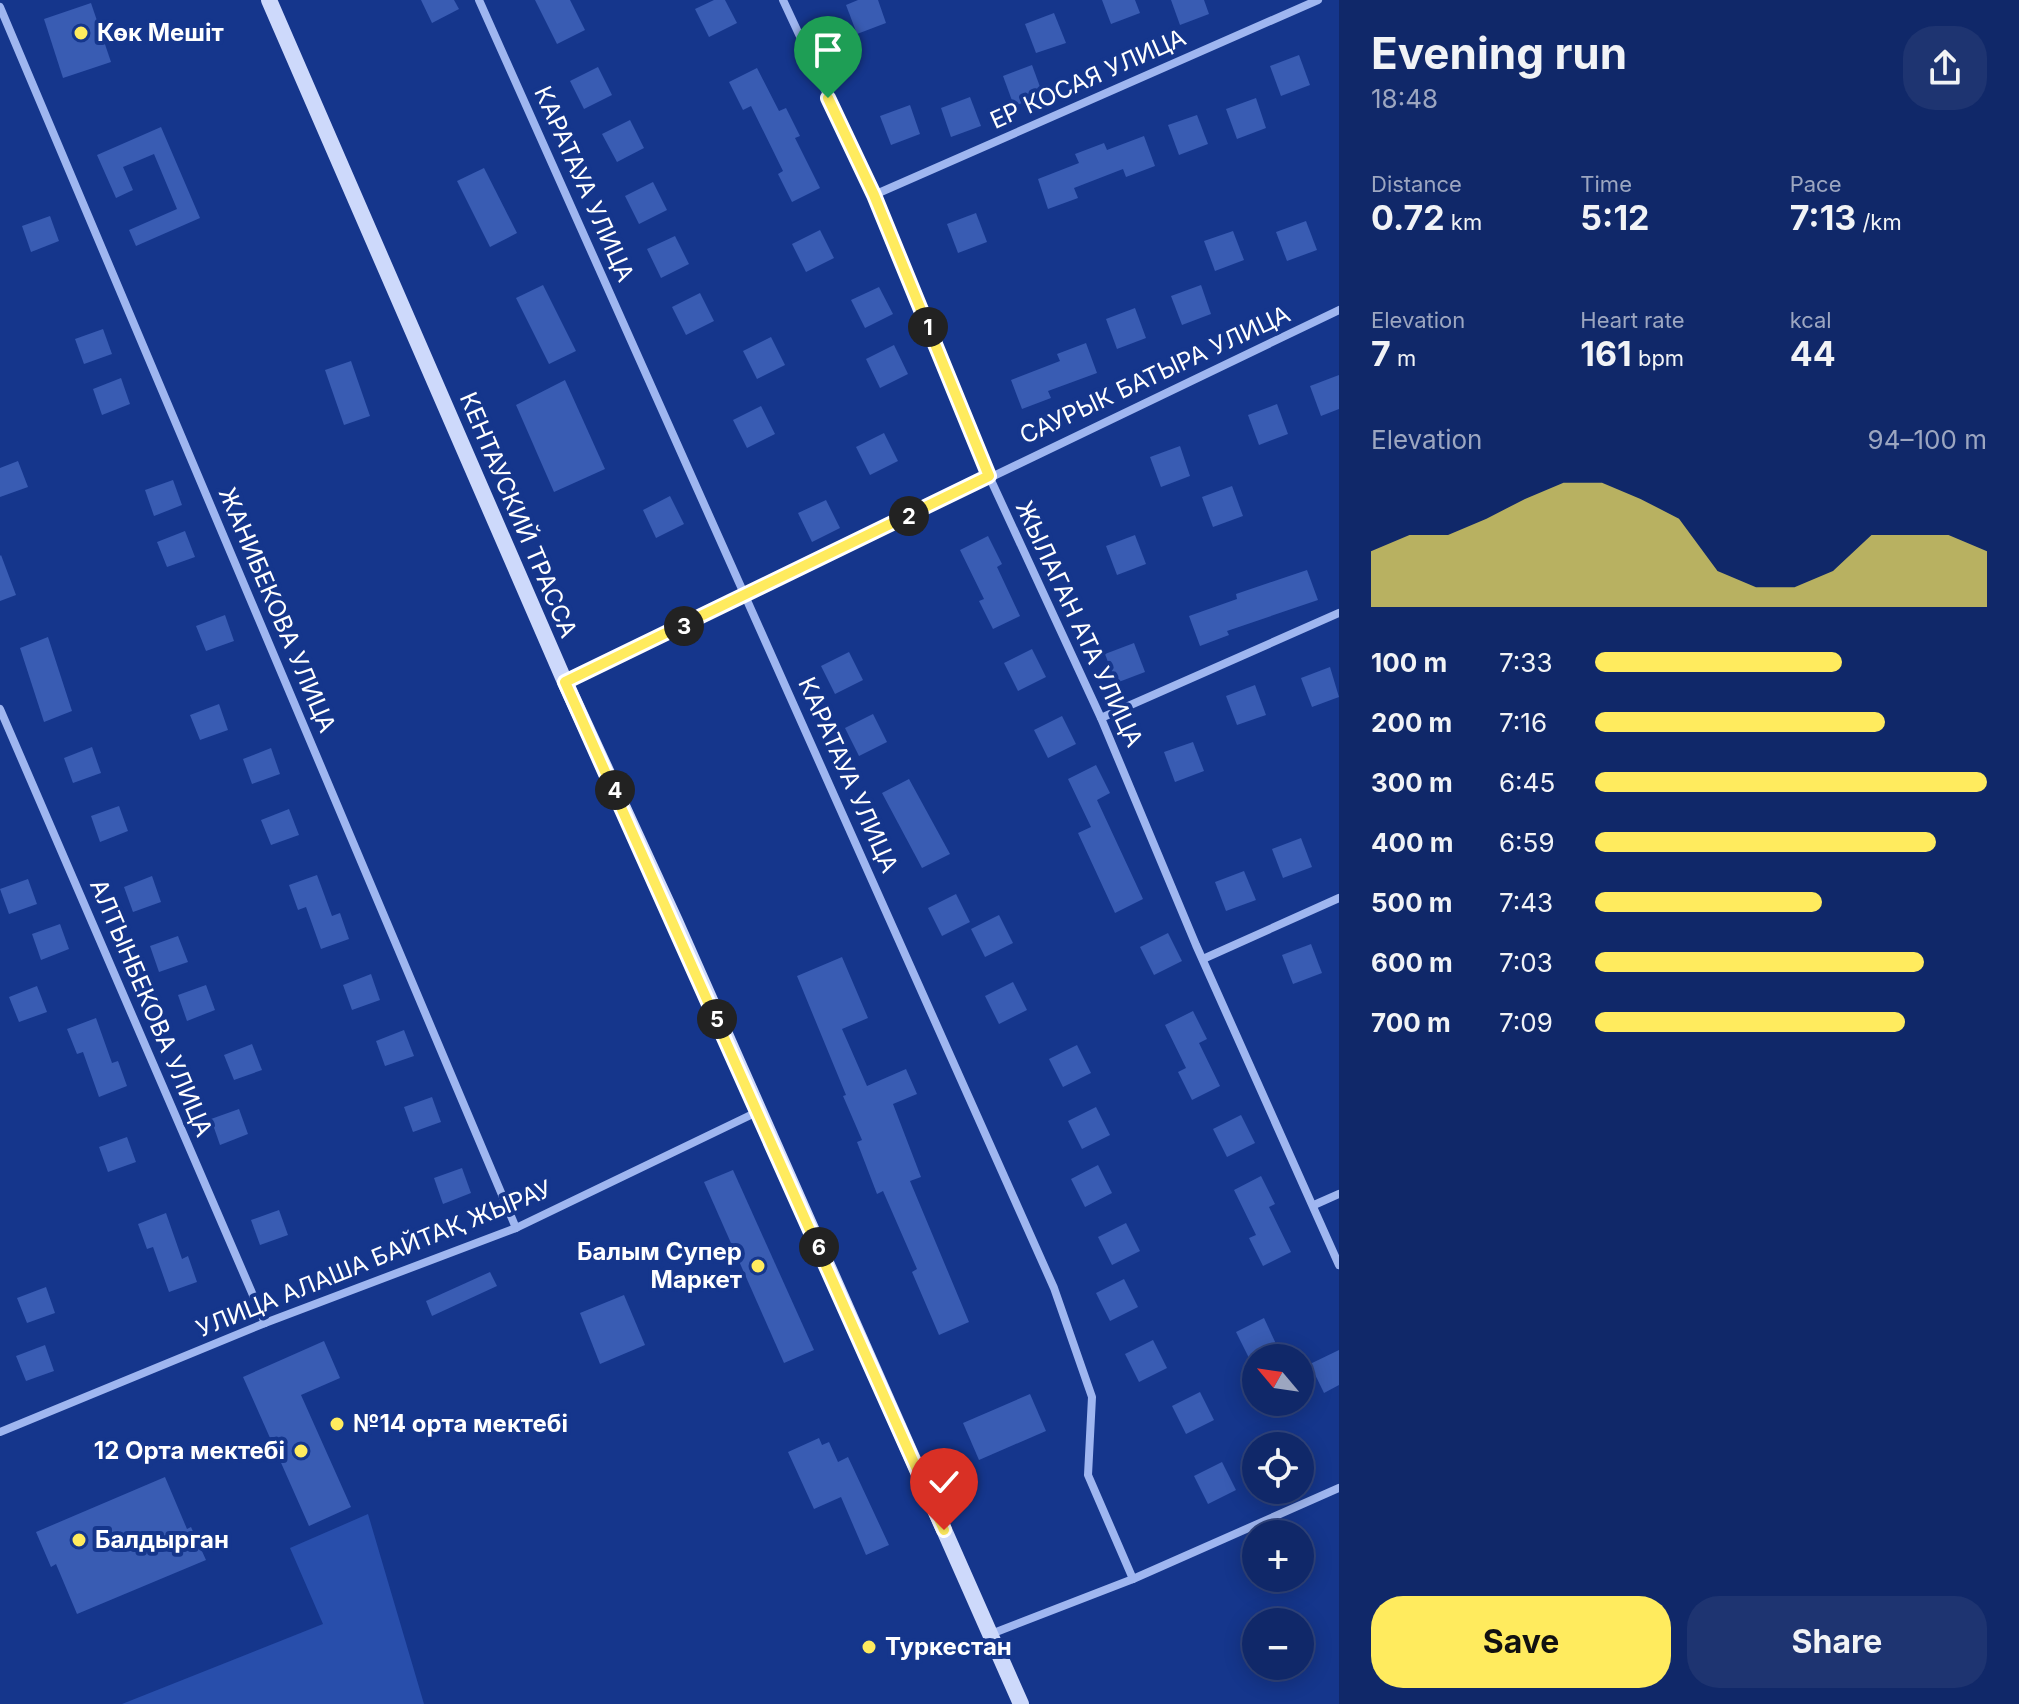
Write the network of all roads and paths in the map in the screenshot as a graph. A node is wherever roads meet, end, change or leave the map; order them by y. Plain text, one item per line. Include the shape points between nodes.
1 (269, 0) edge
2 (479, 0) edge
3 (783, 0) edge
4 (1318, 0) edge
5 (0, 7) edge
6 (874, 195) junction
7 (1339, 310) edge
8 (989, 476) junction
9 (747, 596) junction
10 (1339, 613) edge
11 (565, 682) junction
12 (0, 709) edge
13 (1101, 718) junction
14 (1339, 898) edge
15 (1203, 959) junction
16 (757, 1112) junction
17 (1339, 1194) edge
18 (1314, 1205) junction
19 (516, 1228) junction
20 (1339, 1265) edge
21 (265, 1323) junction
22 (1, 1429) edge
23 (1339, 1488) edge
24 (1133, 1579) junction
25 (991, 1634) junction
26 (1021, 1704) edge

1 - 11 main road, КЕНТАУСКИЙ ТРАССА
2 - 9 street, КАРАТАУА УЛИЦА
3 - 6 street, ЖЫЛАГАН АТА УЛИЦА
4 - 6 street, ЕР КОСАЯ УЛИЦА
5 - 19 street, ЖАНИБЕКОВА УЛИЦА
6 - 8 street, ЖЫЛАГАН АТА УЛИЦА
7 - 8 street, САУРЫК БАТЫРА УЛИЦА
8 - 9 street, САУРЫК БАТЫРА УЛИЦА
8 - 13 street, ЖЫЛАГАН АТА УЛИЦА
9 - 11 street, САУРЫК БАТЫРА УЛИЦА
9 - 24 street, КАРАТАУА УЛИЦА via 1054,1288 1092,1397 1088,1475
10 - 13 street
11 - 16 main road, КЕНТАУСКИЙ ТРАССА
12 - 21 street, АЛТЫНБЕКОВА УЛИЦА
13 - 15 street, ЖЫЛАГАН АТА УЛИЦА
14 - 15 street
15 - 18 street, ЖЫЛАГАН АТА УЛИЦА
16 - 19 street, УЛИЦА АЛАША БАЙТАҚ ЖЫРАУ
16 - 25 main road, КЕНТАУСКИЙ ТРАССА
17 - 18 street
18 - 20 street, ЖЫЛАГАН АТА УЛИЦА
19 - 21 street, УЛИЦА АЛАША БАЙТАҚ ЖЫРАУ
21 - 22 street, УЛИЦА АЛАША БАЙТАҚ ЖЫРАУ
23 - 24 street
24 - 25 street
25 - 26 main road, КЕНТАУСКИЙ ТРАССА

